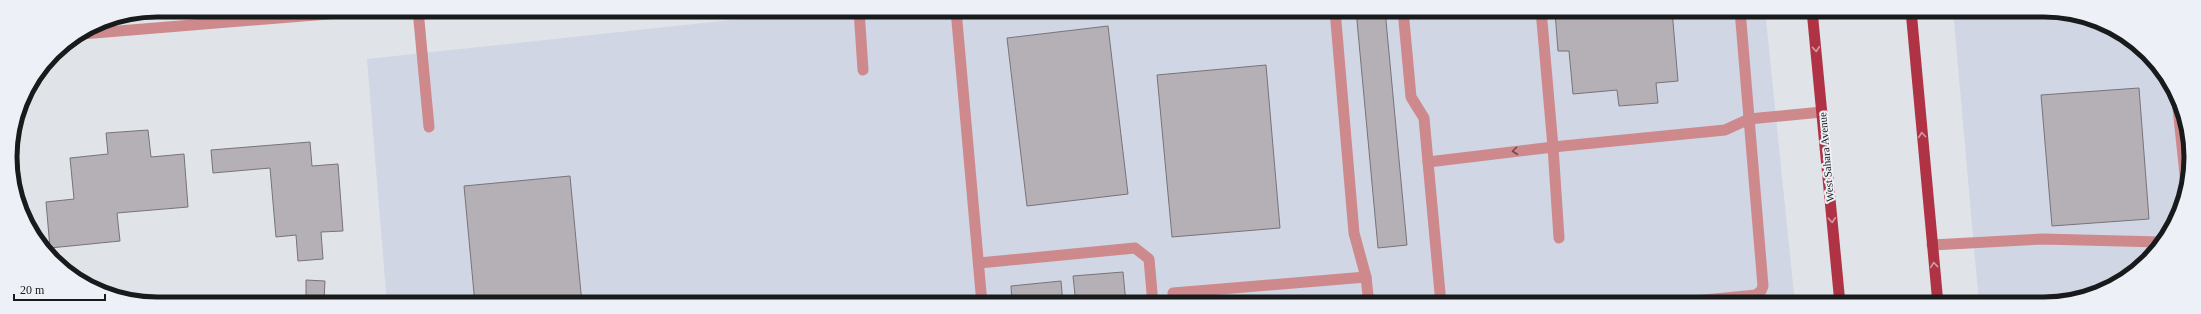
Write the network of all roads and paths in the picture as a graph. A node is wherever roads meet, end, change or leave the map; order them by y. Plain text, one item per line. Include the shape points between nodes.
1 (291, 17) edge
2 (419, 17) edge
3 (859, 17) edge
4 (957, 17) edge
5 (1336, 17) edge
6 (1404, 17) edge
7 (1542, 17) edge
8 (1741, 17) edge
9 (1813, 17) edge
10 (1912, 17) edge
11 (91, 33) edge
12 (863, 70) dead end
13 (1822, 112) junction
14 (1749, 119) junction
15 (2180, 124) edge
16 (429, 127) dead end
17 (1554, 147) junction
18 (1428, 162) junction
19 (2184, 165) edge
20 (1559, 238) dead end
21 (2155, 242) edge
22 (1932, 245) junction
23 (979, 263) junction
24 (1366, 277) junction
25 (981, 297) edge
26 (1152, 297) edge
27 (1173, 297) edge
28 (1368, 297) edge
29 (1440, 297) edge
30 (1736, 297) edge
31 (1839, 297) edge
32 (1937, 297) edge

1 - 11 street
2 - 16 street
3 - 12 street
4 - 23 street
5 - 24 street via 1354,233
6 - 18 street via 1411,97 1424,118
7 - 17 street
8 - 14 street
9 -> 13 main road, West Sahara Avenue
22 -> 10 main road
13 - 14 street
13 -> 31 main road, West Sahara Avenue
14 - 17 street via 1725,130
14 - 30 street via 1763,286 1756,295
15 - 19 street
17 -> 18 street
17 - 20 street
18 - 29 street
21 - 22 street via 2042,239
32 -> 22 main road
23 - 25 street
23 - 26 street via 1135,248 1149,259
24 - 27 street via 1173,293
24 - 28 street

